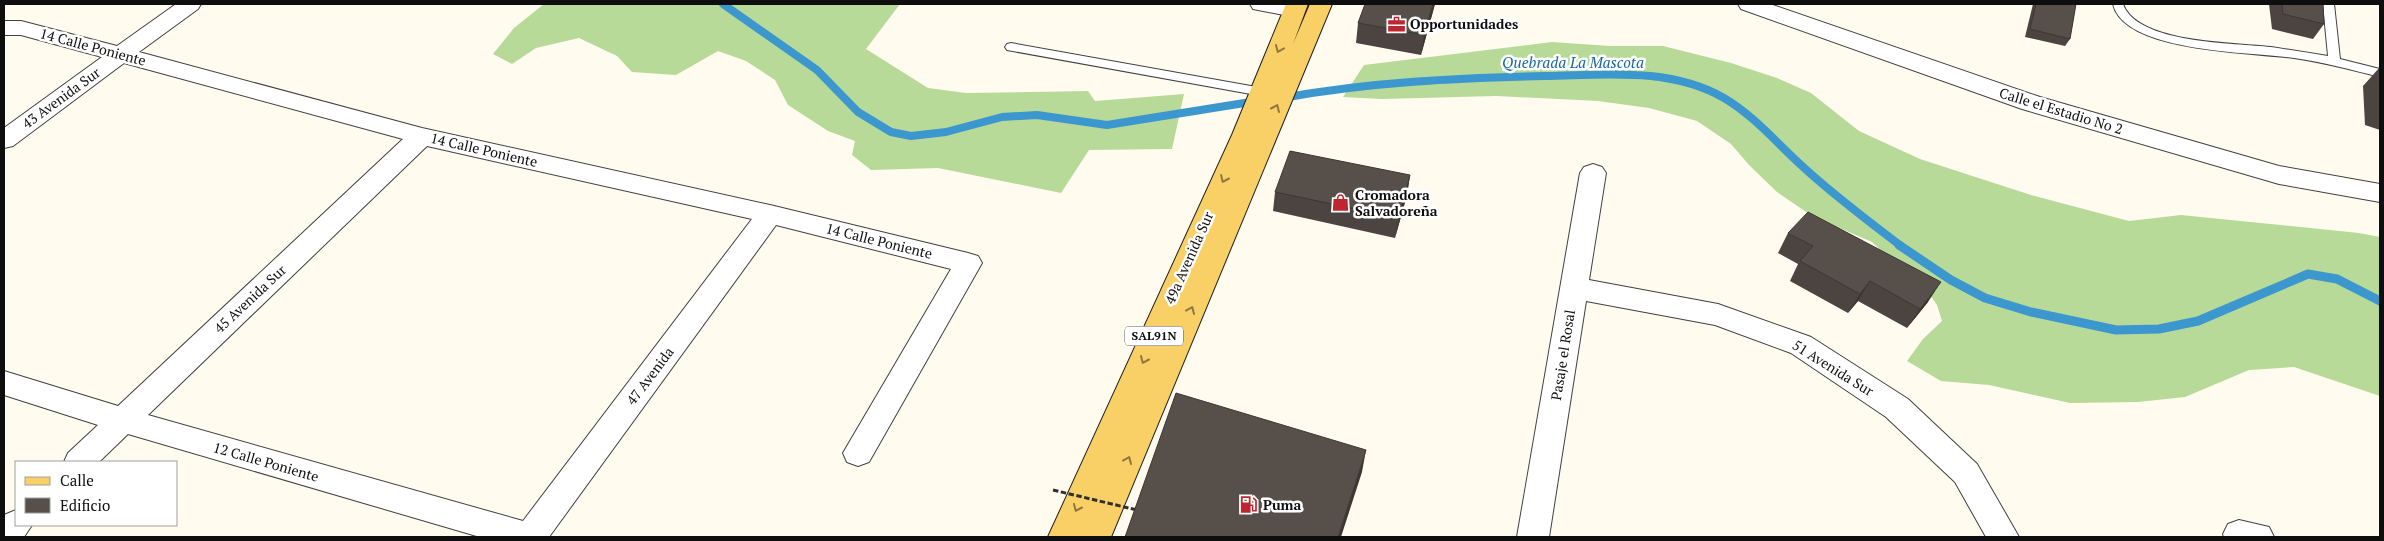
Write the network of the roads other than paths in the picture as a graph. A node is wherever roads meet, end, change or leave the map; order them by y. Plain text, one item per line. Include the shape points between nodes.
1 (190, 4) edge
2 (1261, 4) edge
3 (1321, 4) edge
4 (1750, 4) edge
5 (2118, 4) edge
6 (2330, 4) edge
7 (1295, 7) edge
8 (4, 28) edge
9 (1011, 47) dead end
10 (120, 55) junction
11 (2334, 61) junction
12 (2380, 73) edge
13 (1261, 94) junction
14 (1255, 134) junction
15 (422, 136) junction
16 (4, 140) edge
17 (1593, 173) dead end
18 (2380, 193) edge
19 (770, 214) junction
20 (1574, 288) junction
21 (4, 383) edge
22 (122, 420) junction
23 (858, 453) dead end
24 (80, 461) edge
25 (15, 525) edge
26 (4, 536) edge
27 (529, 537) edge
28 (1064, 537) edge
29 (1096, 537) edge
30 (1533, 537) edge
31 (2003, 537) edge

1 - 10 street, 43 Avenida Sur
2 - 7 street
14 -> 3 main road, 49a Avenida Sur / SAL91N via 1287,83
4 - 18 street, Calle el Estadio No 2 via 2031,103 2279,175
5 - 11 lane via 2125,18 2132,23 2172,38 2206,46
6 - 11 lane
7 -> 13 main road, 49a Avenida Sur / SAL91N
8 - 10 street, 14 Calle Poniente via 22,28
9 - 13 lane
10 - 15 street, 14 Calle Poniente
10 - 16 street, 43 Avenida Sur
11 - 12 lane
13 - 14 main road, 49a Avenida Sur / SAL91N
14 -> 28 main road, 49a Avenida Sur / SAL91N
29 -> 14 main road, 49a Avenida Sur / SAL91N
15 - 19 street, 14 Calle Poniente
15 - 22 street, 45 Avenida Sur
17 - 20 street, Pasaje el Rosal
19 - 23 street, 14 Calle Poniente via 968,262
19 - 27 street, 47 Avenida
20 - 30 street, Pasaje el Rosal
20 - 31 street, 51 Avenida Sur via 1718,315 1801,345 1897,408 1966,473
21 - 22 street, 12 Calle Poniente
22 - 24 street, 45 Avenida Sur
22 - 27 street, 12 Calle Poniente
25 - 26 street

